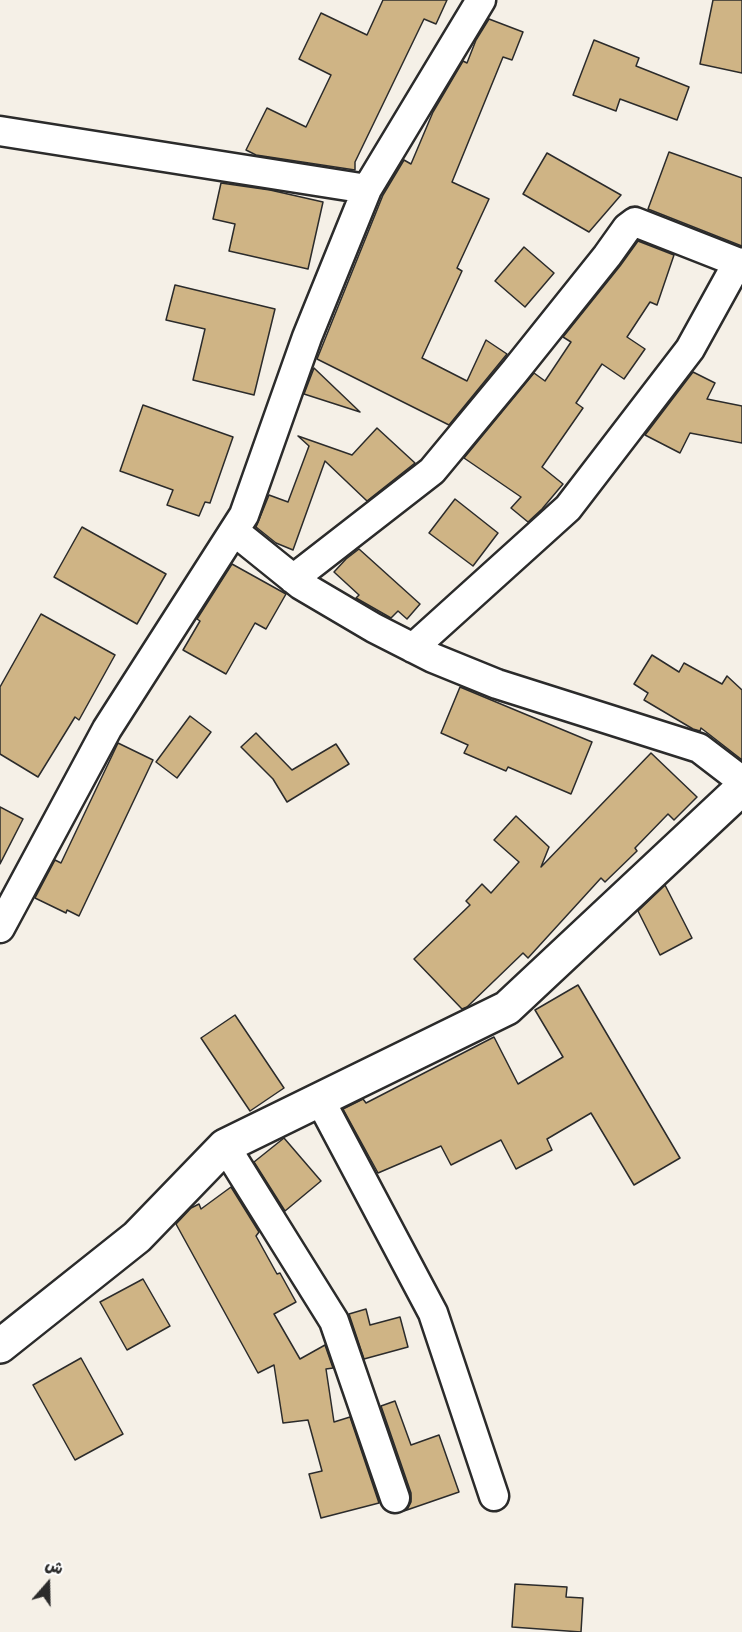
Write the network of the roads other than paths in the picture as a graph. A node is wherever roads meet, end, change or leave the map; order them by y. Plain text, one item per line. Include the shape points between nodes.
1 (481, 0) edge
2 (0, 131) edge
3 (367, 189) junction
4 (740, 263) edge
5 (234, 531) junction
6 (293, 579) junction
7 (413, 648) junction
8 (742, 781) edge
9 (742, 788) edge
10 (0, 928) edge
11 (320, 1100) junction
12 (225, 1146) junction
13 (0, 1346) edge
14 (494, 1496) dead end
15 (395, 1498) dead end

1 - 3 street
2 - 3 street
3 - 5 street via 307,338 244,516
4 - 6 street via 635,222 432,471
4 - 7 street via 690,349 568,508
5 - 6 street
5 - 10 street via 107,729
6 - 7 street
7 - 8 street via 497,684 699,748
9 - 11 main road via 507,1008
11 - 12 main road
11 - 14 street via 433,1313
12 - 13 main road via 136,1237
12 - 15 street via 334,1321

